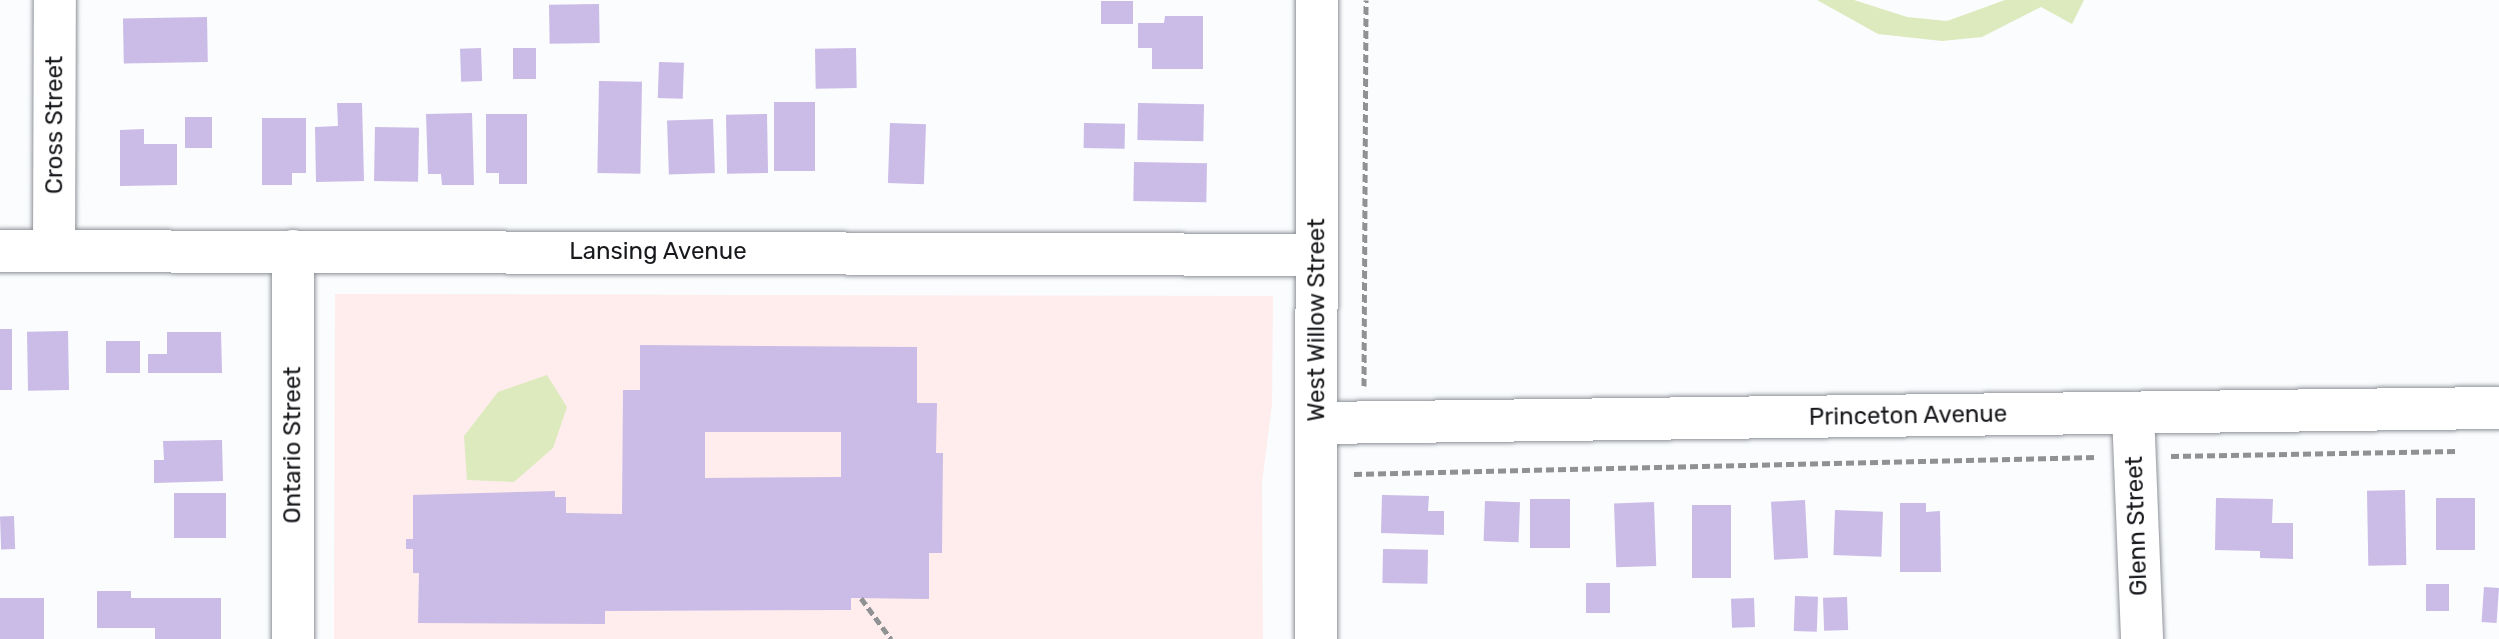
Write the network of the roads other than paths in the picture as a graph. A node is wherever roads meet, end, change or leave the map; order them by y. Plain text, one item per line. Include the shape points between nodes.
1 (55, 0) edge
2 (1317, 0) edge
3 (0, 251) edge
4 (54, 251) junction
5 (293, 251) junction
6 (1316, 255) junction
7 (2499, 408) edge
8 (2133, 413) junction
9 (1318, 423) junction
10 (293, 639) edge
11 (1316, 639) edge
12 (2142, 639) edge

1 - 4 street, Cross Street
2 - 6 street, West Willow Street
3 - 4 street, Lansing Avenue
4 - 5 street, Lansing Avenue
5 - 6 street, Lansing Avenue
5 - 10 street, Ontario Street
6 - 9 street, West Willow Street
7 - 8 street, Princeton Avenue
8 - 9 street, Princeton Avenue
8 - 12 street, Glenn Street
9 - 11 street, West Willow Street

